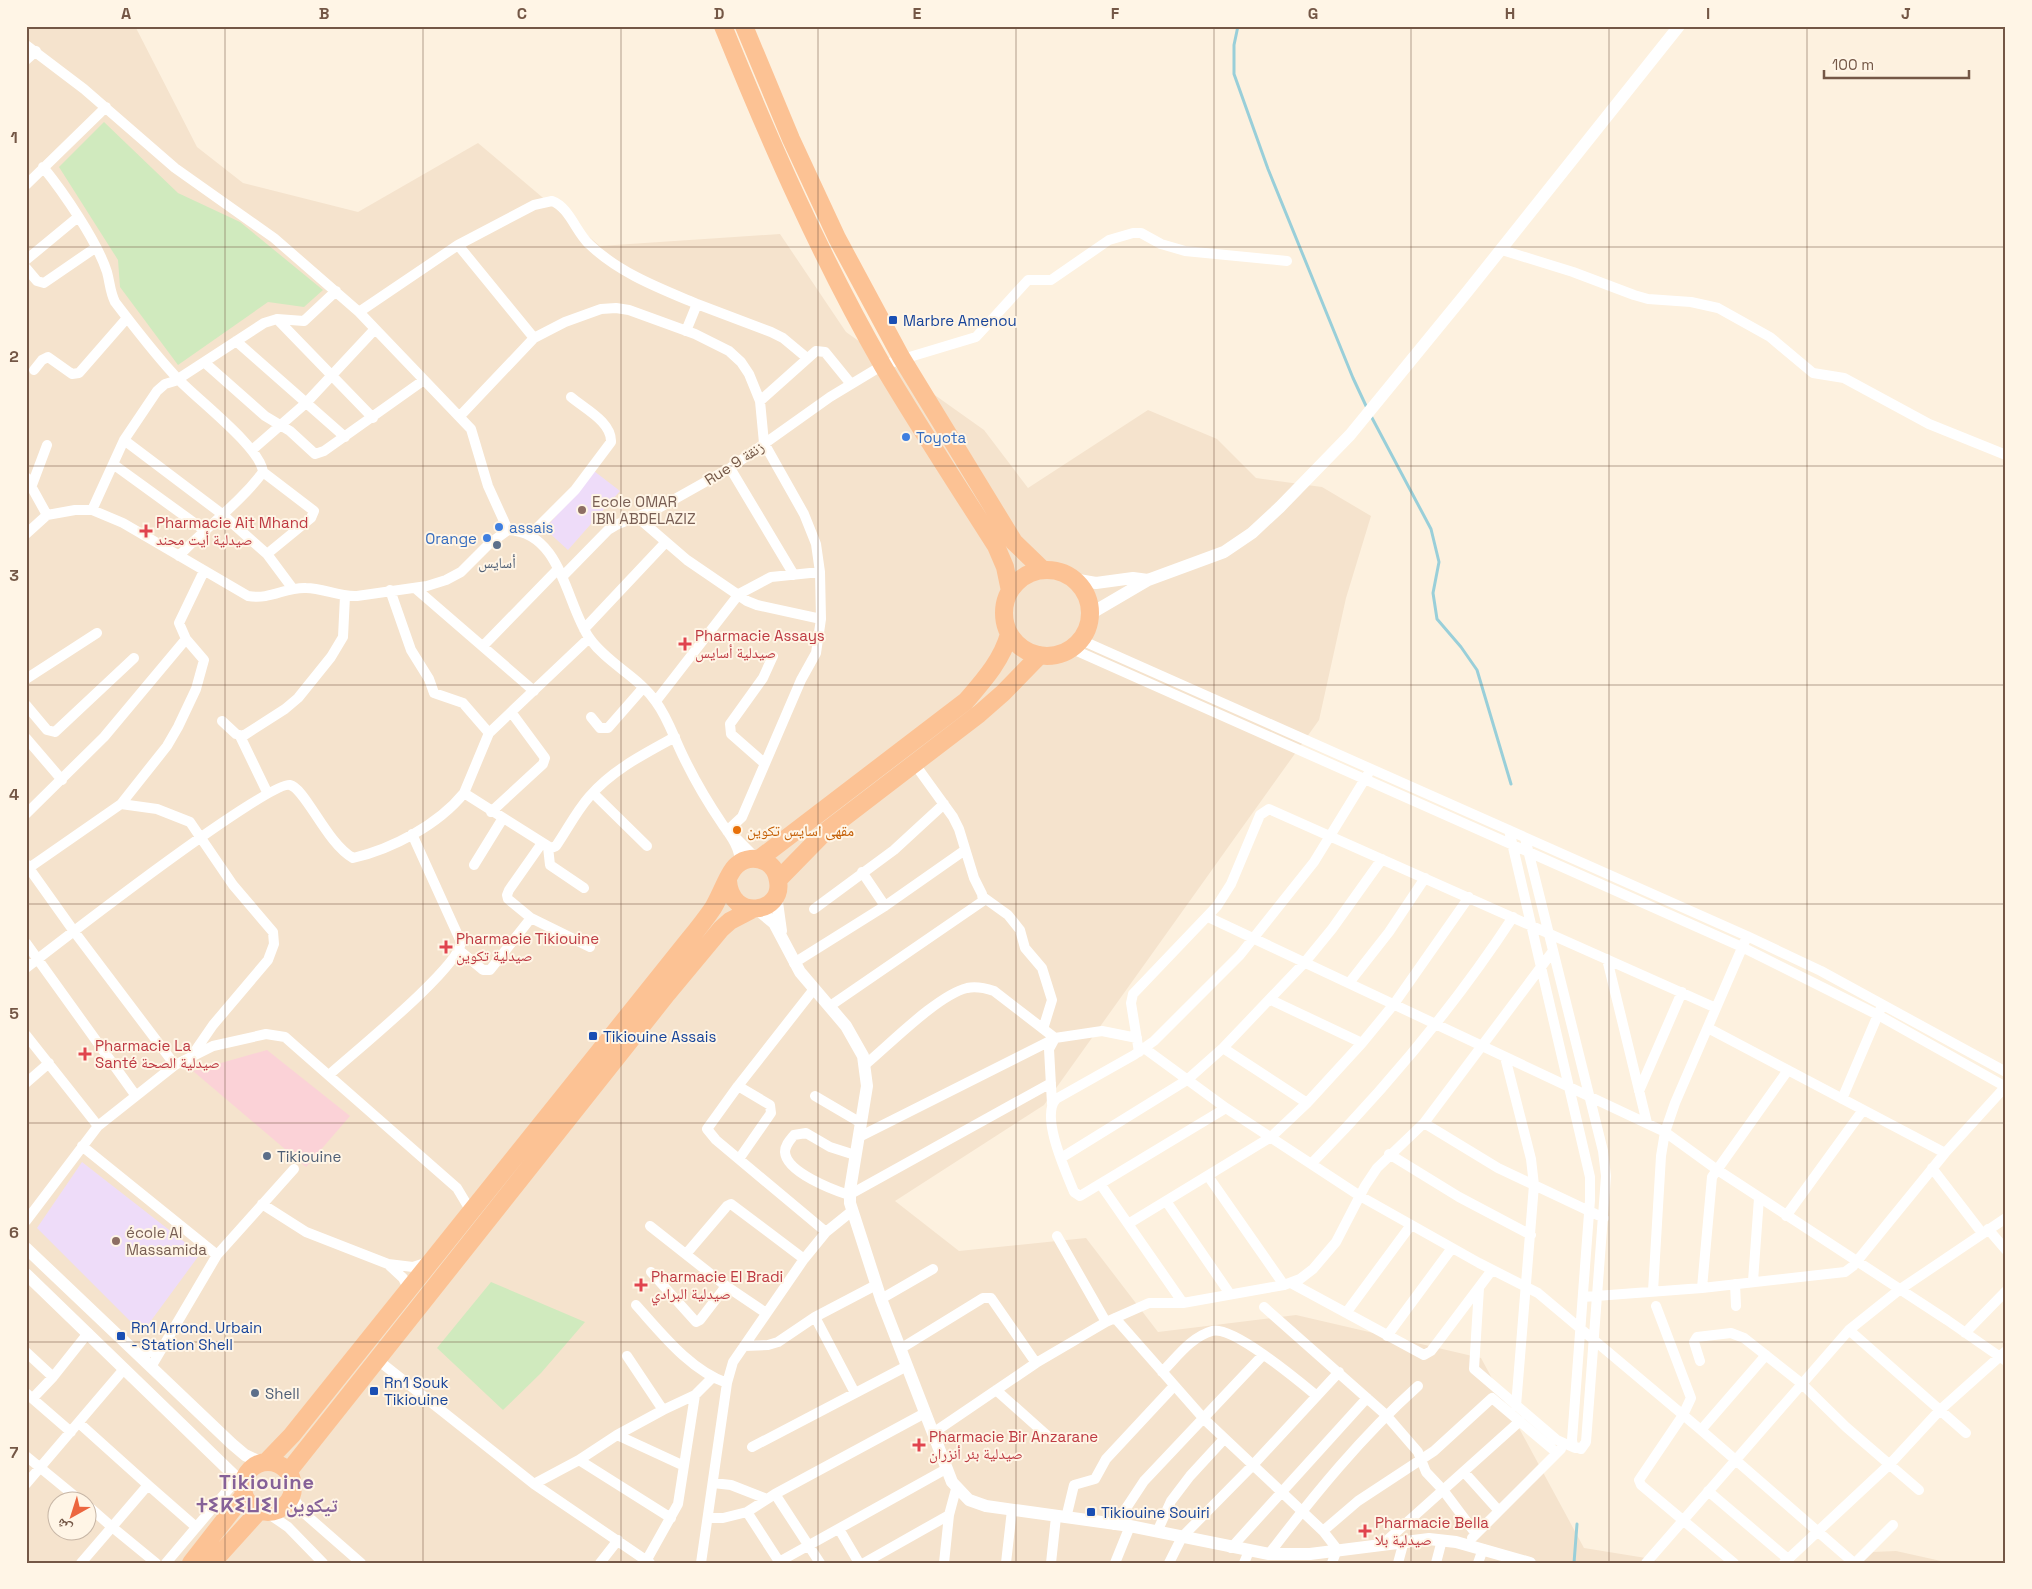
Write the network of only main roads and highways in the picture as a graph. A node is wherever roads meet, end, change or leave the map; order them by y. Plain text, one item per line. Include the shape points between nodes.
1 (723, 26) edge
2 (744, 26) edge
3 (1043, 570) junction
4 (1010, 591) junction
5 (1009, 634) junction
6 (1040, 655) junction
7 (758, 859) junction
8 (728, 881) junction
9 (777, 888) junction
10 (755, 909) junction
11 (263, 1462) junction
12 (288, 1472) junction
13 (241, 1486) junction
14 (263, 1511) junction
15 (191, 1563) edge
16 (212, 1563) edge

1 - 4 highway via 796,197 882,365 996,546
2 - 3 highway via 833,230 901,357 1014,542
3 - 4 highway via 1024,576
3 - 6 highway via 1073,579 1085,594 1090,614 1087,628 1076,644 1054,655
4 - 5 highway via 1004,620
5 - 6 highway via 1017,644
5 - 7 highway via 1005,650 966,700
6 - 9 highway via 1003,693 952,736 826,832
7 - 8 highway via 740,863 732,869
7 - 9 highway via 775,871
8 - 10 highway via 737,904
8 - 11 highway via 688,942 439,1255 292,1435
9 - 10 highway via 768,904
10 - 12 highway via 721,929 673,986
11 - 12 highway via 282,1466
11 - 13 highway via 247,1472
12 - 14 highway via 292,1480 291,1495 282,1508
13 - 14 highway via 250,1504
13 - 15 highway
14 - 16 highway

